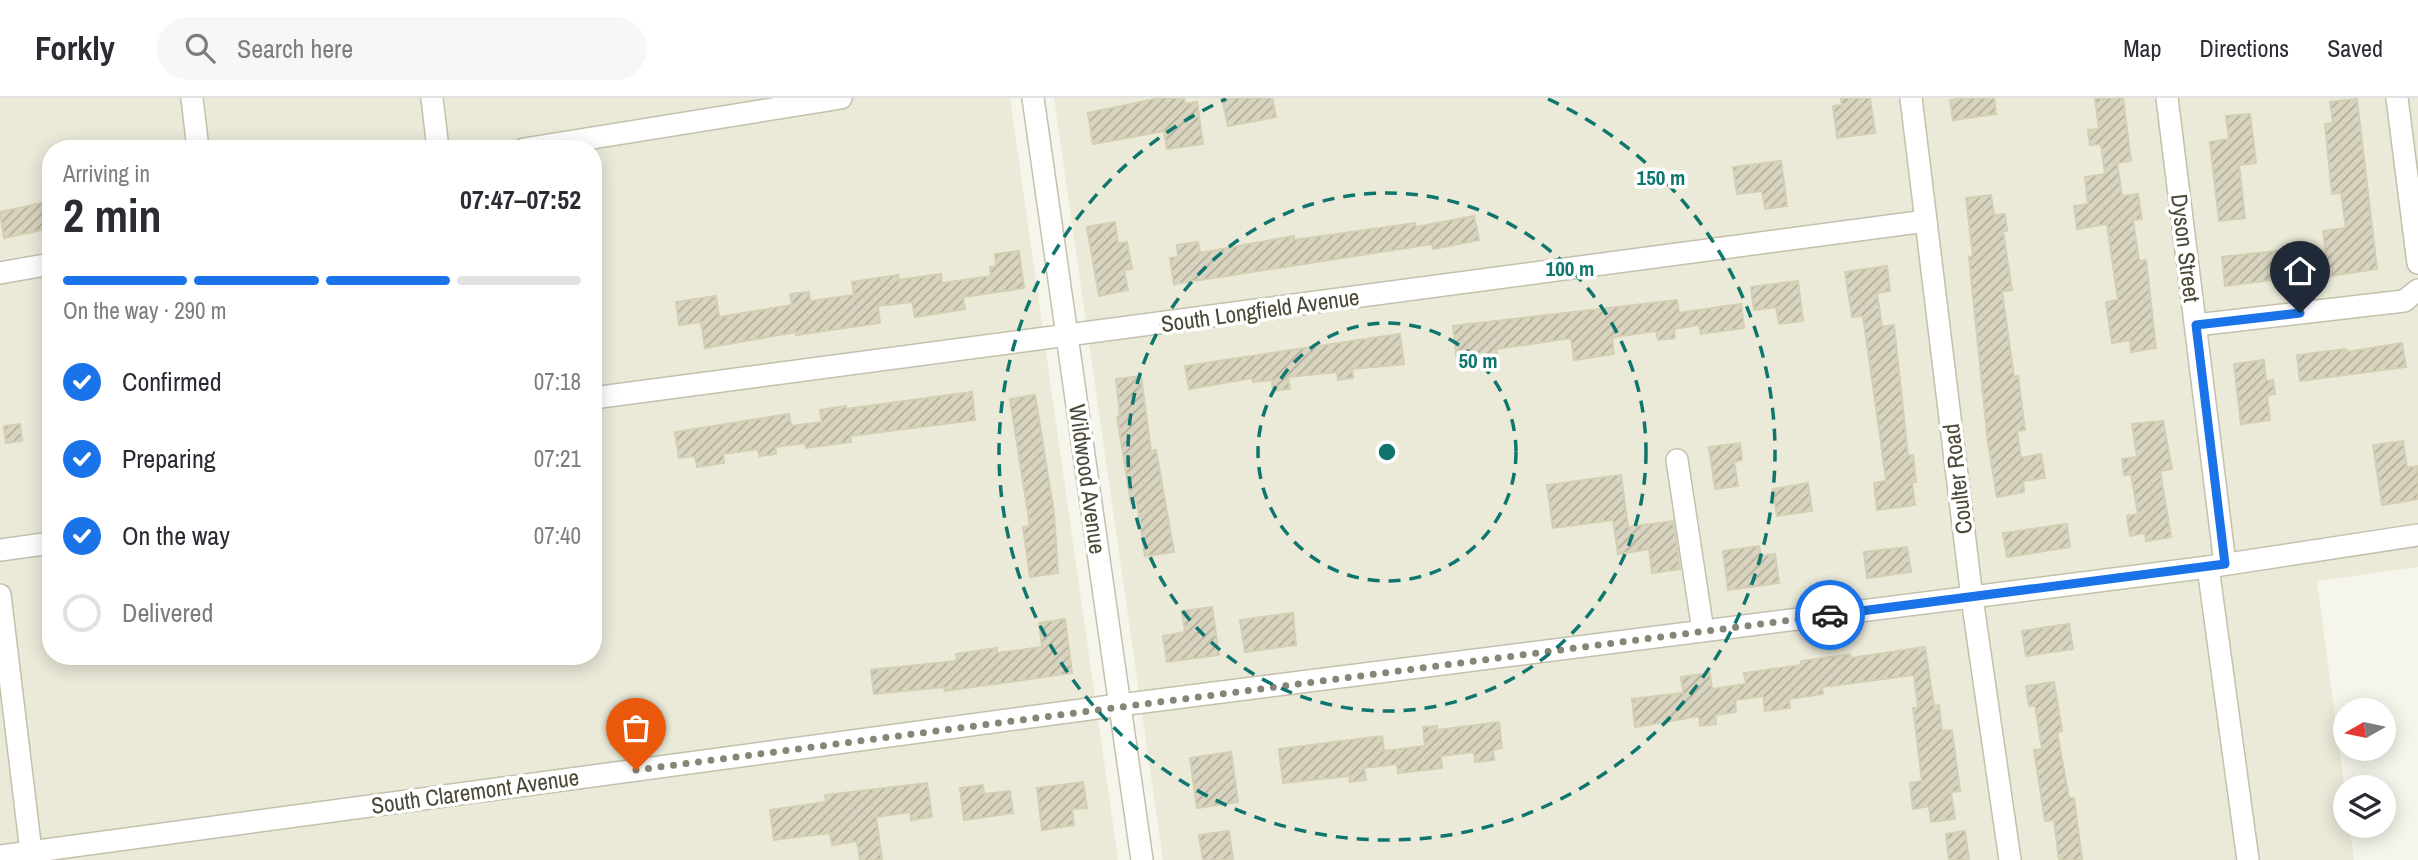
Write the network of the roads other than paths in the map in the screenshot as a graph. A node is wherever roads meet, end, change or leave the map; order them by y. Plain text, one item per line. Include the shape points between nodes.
1 (192, 98) edge
2 (432, 98) edge
3 (841, 98) edge
4 (1033, 98) edge
5 (1911, 98) edge
6 (2167, 98) edge
7 (2397, 98) edge
8 (197, 140) edge
9 (437, 140) edge
10 (580, 140) edge
11 (1926, 221) junction
12 (2418, 263) edge
13 (42, 265) edge
14 (0, 272) edge
15 (2418, 290) edge
16 (2196, 325) junction
17 (1068, 336) junction
18 (602, 397) edge
19 (1677, 460) dead end
20 (2418, 535) edge
21 (42, 544) edge
22 (0, 550) edge
23 (2216, 565) junction
24 (0, 595) edge
25 (1972, 597) junction
26 (1703, 631) junction
27 (1119, 705) junction
28 (32, 855) edge
29 (0, 856) edge
30 (1142, 860) edge
31 (2010, 860) edge
32 (2248, 860) edge

1 - 8 street
2 - 9 street
3 - 10 street
4 - 17 street, Wildwood Avenue
5 - 11 street, Coulter Road
6 - 16 street, Dyson Street
7 - 12 street
11 - 17 street, South Longfield Avenue
11 - 25 street, Coulter Road
13 - 14 street
15 - 16 street via 2404,301
16 - 23 street, Dyson Street
17 - 18 street, South Longfield Avenue
17 - 27 street, Wildwood Avenue
19 - 26 street
20 - 23 street, South Claremont Avenue
21 - 22 street
23 - 25 street, South Claremont Avenue
23 - 32 street, Dyson Street
24 - 28 street
25 - 26 street, South Claremont Avenue
25 - 31 street, Coulter Road
26 - 27 street, South Claremont Avenue
27 - 28 street, South Claremont Avenue
27 - 30 street, Wildwood Avenue
28 - 29 street, South Claremont Avenue

